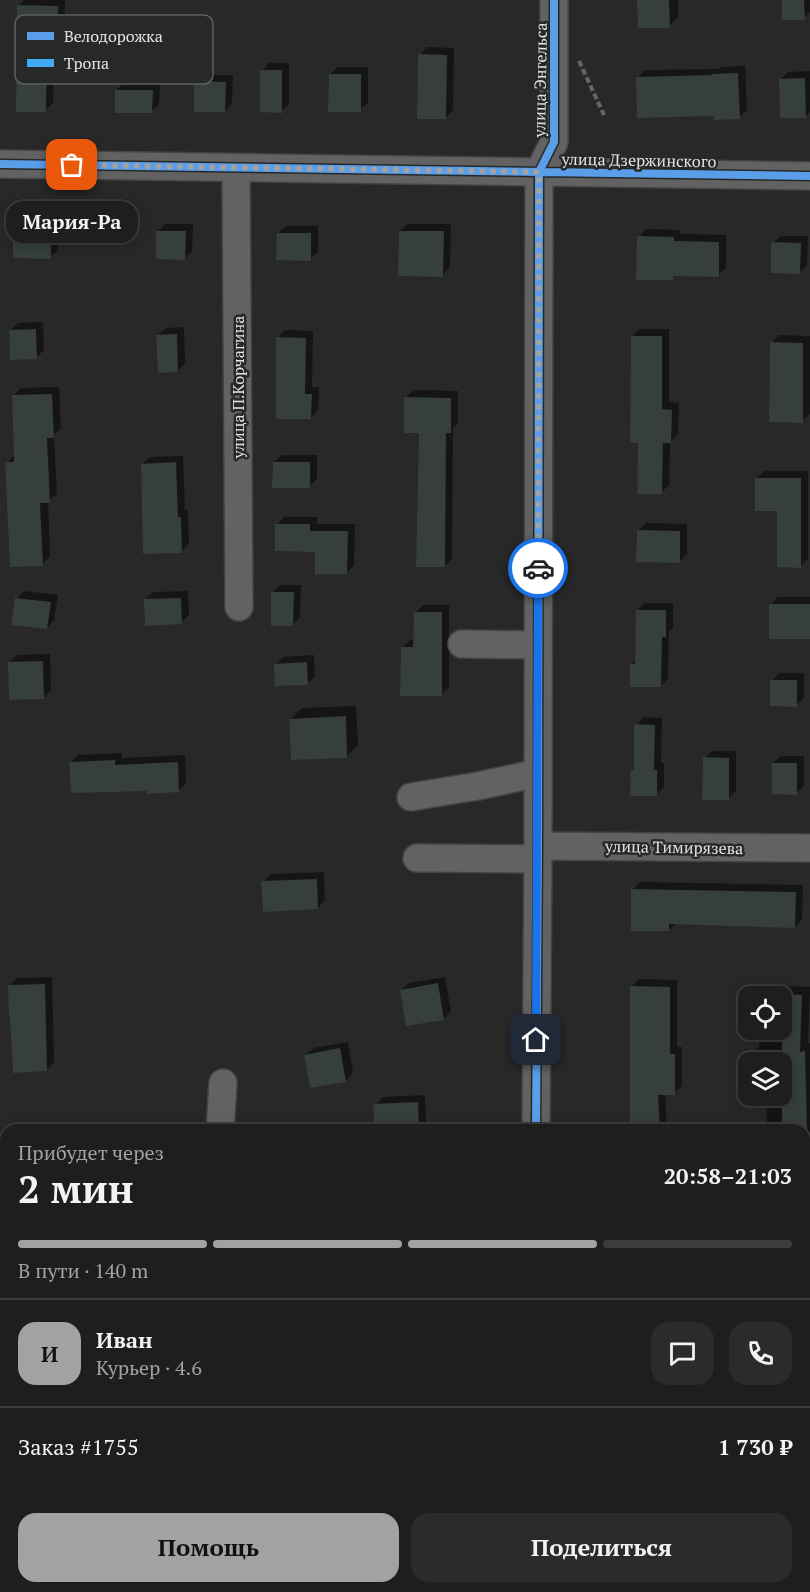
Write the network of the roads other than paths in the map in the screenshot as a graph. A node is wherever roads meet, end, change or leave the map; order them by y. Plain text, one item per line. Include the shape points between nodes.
1 (554, 0) edge
2 (0, 164) edge
3 (236, 168) junction
4 (539, 172) junction
5 (810, 176) edge
6 (239, 607) dead end
7 (462, 644) dead end
8 (538, 645) junction
9 (538, 772) junction
10 (411, 797) dead end
11 (810, 848) edge
12 (538, 853) junction
13 (417, 858) dead end
14 (223, 1083) dead end
15 (220, 1124) edge
16 (536, 1124) edge

1 - 4 street, улица Энгельса via 554,142
2 - 3 street, улица Дзержинского
3 - 4 street, улица Дзержинского
3 - 6 street, улица П.Корчагина
4 - 5 street, улица Дзержинского
4 - 8 street, улица Энгельса
7 - 8 street
8 - 9 street, улица Энгельса
9 - 10 street
9 - 12 street, улица Энгельса
11 - 12 street, улица Тимирязева
12 - 13 street, улица Тимирязева
12 - 16 street, улица Энгельса
14 - 15 street

